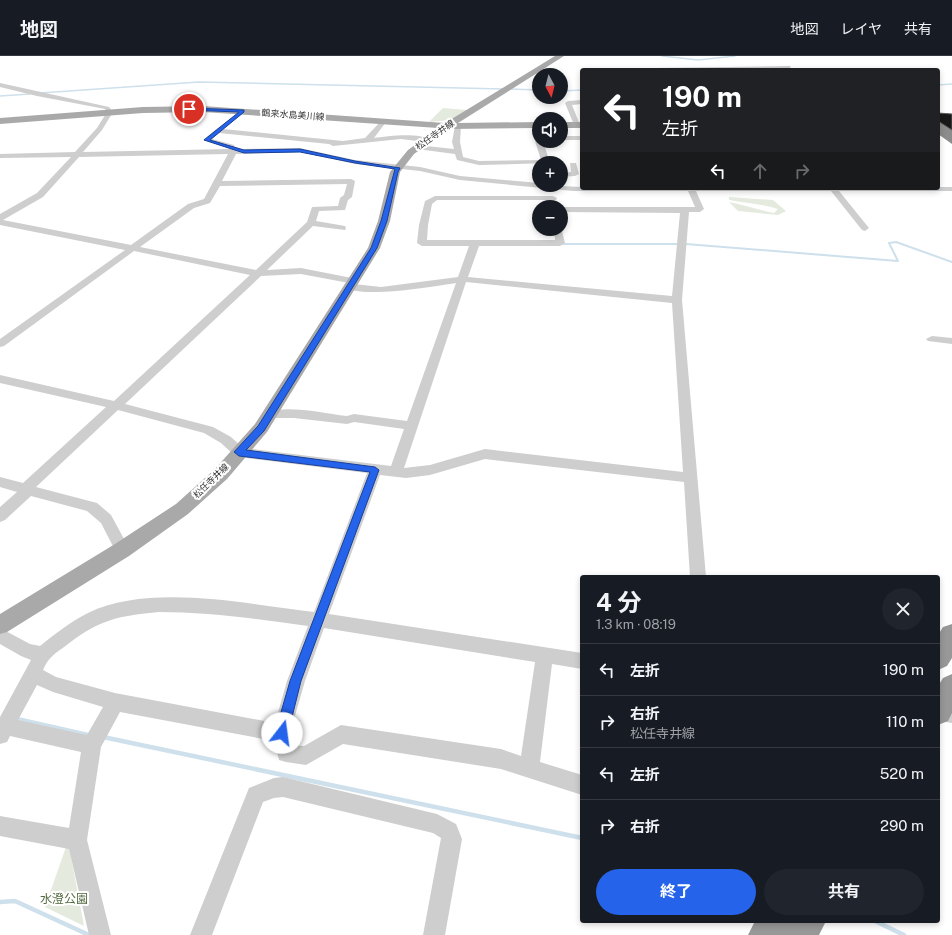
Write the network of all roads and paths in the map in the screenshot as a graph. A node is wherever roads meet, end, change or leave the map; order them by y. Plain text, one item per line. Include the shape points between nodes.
1 (560, 56) edge
2 (780, 60) dead end
3 (744, 68) edge
4 (0, 85) edge
5 (32, 93) junction
6 (7, 94) dead end
7 (580, 102) edge
8 (243, 111) junction
9 (110, 112) junction
10 (0, 121) edge
11 (382, 122) junction
12 (454, 125) junction
13 (532, 125) edge
14 (568, 125) edge
15 (579, 125) edge
16 (217, 132) junction
17 (267, 136) junction
18 (568, 138) edge
19 (580, 138) edge
20 (428, 139) junction
21 (368, 140) junction
22 (343, 143) junction
23 (417, 146) junction
24 (437, 149) junction
25 (247, 151) junction
26 (303, 151) junction
27 (234, 152) junction
28 (458, 152) junction
29 (77, 154) junction
30 (0, 156) edge
31 (532, 163) edge
32 (580, 165) edge
33 (346, 166) junction
34 (398, 168) junction
35 (568, 175) edge
36 (346, 181) junction
37 (217, 184) junction
38 (532, 185) edge
39 (940, 188) edge
40 (952, 189) edge
41 (691, 190) joint
42 (834, 190) edge
43 (552, 192) edge
44 (566, 192) edge
45 (553, 198) joint
46 (583, 199) junction
47 (603, 199) junction
48 (568, 206) edge
49 (685, 210) junction
50 (0, 218) edge
51 (0, 222) edge
52 (311, 223) junction
53 (342, 228) dead end
54 (865, 228) dead end
55 (559, 236) edge
56 (475, 243) junction
57 (132, 248) junction
58 (257, 273) junction
59 (463, 279) junction
60 (351, 284) junction
61 (677, 300) junction
62 (932, 339) dead end
63 (952, 341) edge
64 (0, 344) edge
65 (0, 379) edge
66 (115, 405) junction
67 (270, 415) junction
68 (412, 426) junction
69 (239, 452) junction
70 (375, 470) junction
71 (396, 471) junction
72 (690, 478) junction
73 (0, 482) edge
74 (26, 490) junction
75 (0, 516) edge
76 (122, 550) junction
77 (698, 575) edge
78 (319, 620) junction
79 (1, 624) edge
80 (952, 635) edge
81 (42, 654) junction
82 (546, 655) junction
83 (940, 655) edge
84 (580, 661) edge
85 (33, 674) junction
86 (952, 687) edge
87 (115, 702) junction
88 (940, 708) edge
89 (940, 712) edge
90 (952, 714) edge
91 (3, 731) edge
92 (282, 733) junction
93 (92, 745) junction
94 (529, 769) junction
95 (580, 784) edge
96 (0, 826) edge
97 (77, 840) junction
98 (773, 923) edge
99 (808, 923) edge
100 (100, 935) edge
101 (201, 935) edge
102 (434, 935) edge
103 (765, 935) edge
104 (801, 935) edge

1 - 12 main road, 松任寺井線
2 - 3 street via 788,67
4 - 5 street
5 - 6 street
5 - 9 street via 101,106
7 - 15 street via 568,103
8 - 9 main road, 鶴来水島美川線 via 176,109
8 - 11 main road, 鶴来水島美川線
8 - 16 street
9 - 10 main road, 鶴来水島美川線
9 - 29 street via 100,129
11 - 12 main road, 鶴来水島美川線
11 - 21 street
12 - 13 main road
12 - 20 main road, 松任寺井線
12 - 28 street via 454,140
14 - 15 main road
16 - 17 street
16 - 25 street via 207,140
17 - 22 street
17 - 25 street
18 - 19 street
20 - 21 street via 400,137
20 - 23 main road, 松任寺井線
20 - 24 street via 440,140
21 - 22 street
22 - 26 street via 322,145
23 - 24 street
23 - 34 main road, 松任寺井線
24 - 28 street
25 - 26 street
25 - 27 street
26 - 33 street
27 - 29 street
27 - 37 street
28 - 31 street via 460,158 479,163
29 - 30 street
29 - 50 street via 40,195
32 - 35 street via 570,165 576,174
33 - 34 street
33 - 36 street
34 - 38 street via 420,169 490,182
34 - 60 main road, 松任寺井線 via 374,248
36 - 37 street
36 - 52 street via 351,181 348,197 344,198 342,208 315,209
37 - 57 street via 207,201 190,206
39 - 40 street
41 - 47 street
41 - 49 street via 700,209
42 - 54 street
43 - 45 street
44 - 46 street
45 - 56 street via 435,198 428,203 422,243
46 - 47 street
46 - 47 street
46 - 48 street
47 - 49 street
49 - 61 street
51 - 57 street
52 - 53 street
52 - 58 street
55 - 56 street via 560,243
56 - 59 street
57 - 58 street
57 - 64 street
58 - 60 street via 301,271
58 - 66 street
59 - 60 street via 381,290
59 - 61 street
59 - 68 street
60 - 67 main road, 松任寺井線
61 - 72 street
62 - 63 street
65 - 66 street
66 - 69 street via 208,430 226,440
66 - 74 street
67 - 68 street via 294,414 346,420 354,418
67 - 69 main road, 松任寺井線
68 - 71 street
69 - 70 street
69 - 76 main road, 松任寺井線 via 221,474 182,509
70 - 71 street
70 - 78 street
71 - 72 street via 419,472 485,454
72 - 77 street
73 - 74 street
74 - 75 street
74 - 76 street via 92,507 106,519
76 - 79 main road, 松任寺井線
78 - 81 street via 232,608 145,606 112,611 89,620
78 - 82 street
78 - 92 street via 296,681
79 - 81 street via 27,651
80 - 83 highway
81 - 85 street
82 - 84 street
82 - 94 street
85 - 87 street via 53,684
85 - 91 street
86 - 88 highway
87 - 92 street
87 - 93 street
89 - 90 street
91 - 93 street
92 - 94 street via 286,753 306,756 341,734 501,759
93 - 97 street
94 - 95 street
96 - 97 street
97 - 100 street
98 - 103 highway
99 - 104 highway
101 - 102 street via 256,795 283,787 437,824 449,831 452,839

